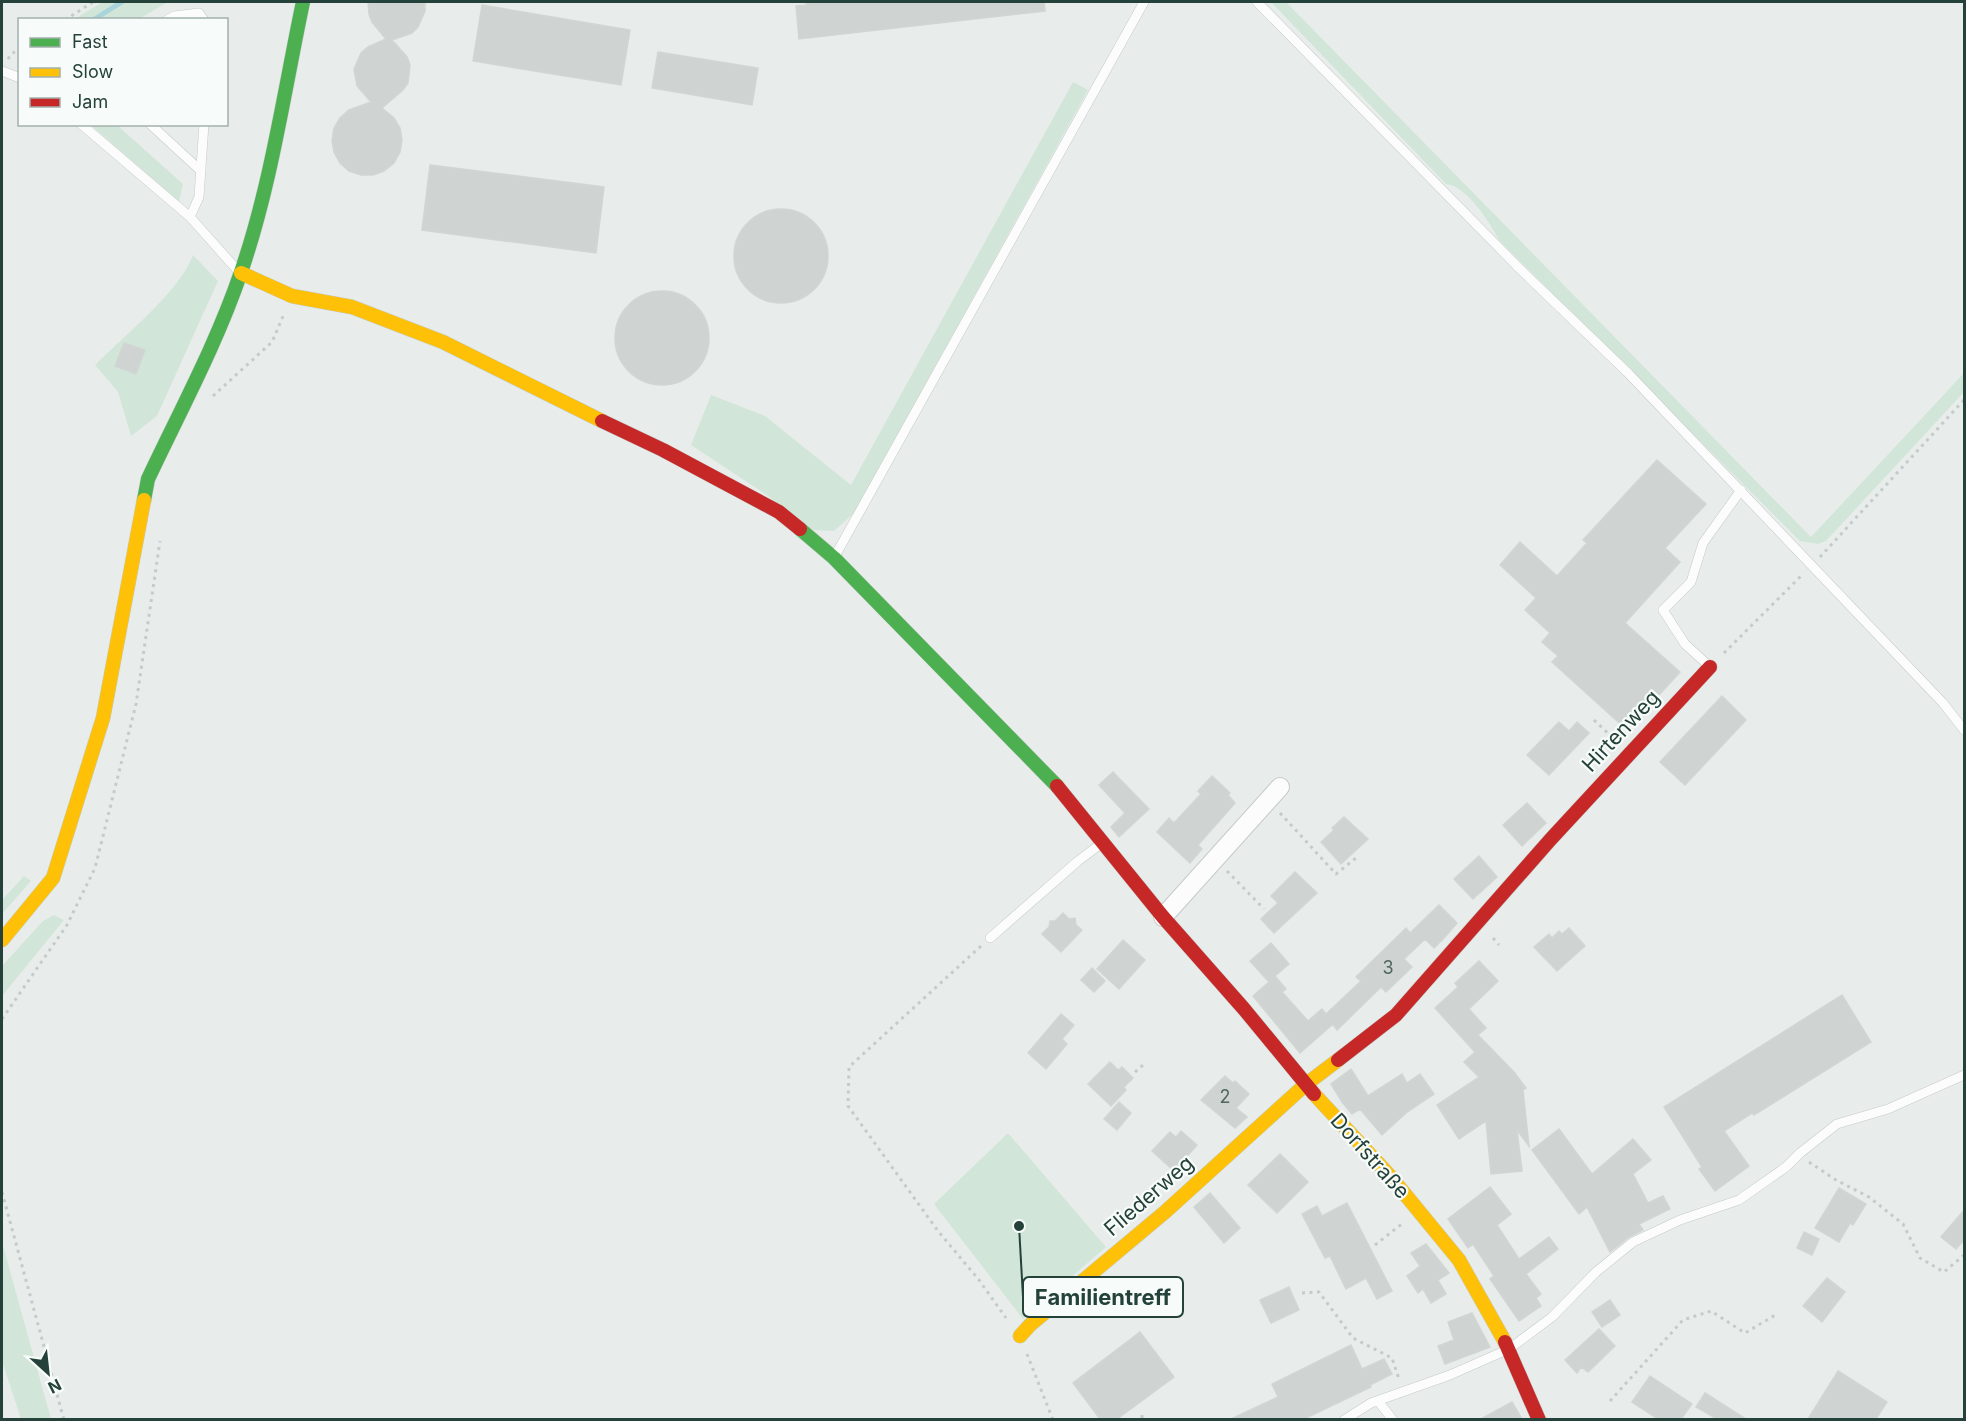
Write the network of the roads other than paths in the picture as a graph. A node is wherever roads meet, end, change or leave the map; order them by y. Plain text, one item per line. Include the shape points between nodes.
1 (303, 2) edge
2 (1144, 2) edge
3 (1257, 2) edge
4 (170, 18) edge
5 (203, 18) edge
6 (2, 72) edge
7 (18, 77) edge
8 (83, 126) edge
9 (152, 126) edge
10 (204, 126) edge
11 (201, 171) junction
12 (190, 217) junction
13 (241, 273) junction
14 (1740, 490) junction
15 (834, 558) junction
16 (1710, 667) joint
17 (1965, 729) edge
18 (1274, 794) road end
19 (1102, 843) junction
20 (1163, 916) junction
21 (990, 938) road end
22 (2, 940) edge
23 (1965, 1075) edge
24 (1305, 1085) junction
25 (1020, 1336) road end
26 (1509, 1349) junction
27 (1378, 1401) junction
28 (1344, 1419) edge
29 (1393, 1419) edge
30 (1539, 1419) edge

1 - 13 street via 260,211
2 - 15 lane
3 - 14 lane
4 - 5 lane via 199,13
6 - 7 lane
8 - 12 lane
9 - 11 lane
10 - 11 lane
11 - 12 lane via 199,197
12 - 13 lane
13 - 15 street, Dorfstraße via 292,296 352,306 442,342 663,450 779,512
13 - 22 street via 148,479 103,718 53,878
14 - 16 lane via 1703,543 1691,582 1663,610 1685,644
14 - 17 lane
15 - 19 street, Dorfstraße via 1066,795
16 - 24 street, Hirtenweg via 1396,1015
18 - 20 street
19 - 20 street, Dorfstraße
19 - 21 lane
20 - 24 street, Dorfstraße
23 - 26 lane via 1888,1109 1837,1124 1739,1200 1680,1220 1633,1242 1596,1272 1552,1317
24 - 25 street, Fliederweg
24 - 26 street, Dorfstraße via 1390,1176 1459,1260
26 - 27 lane
26 - 30 street, Dorfstraße
27 - 28 lane
27 - 29 lane

